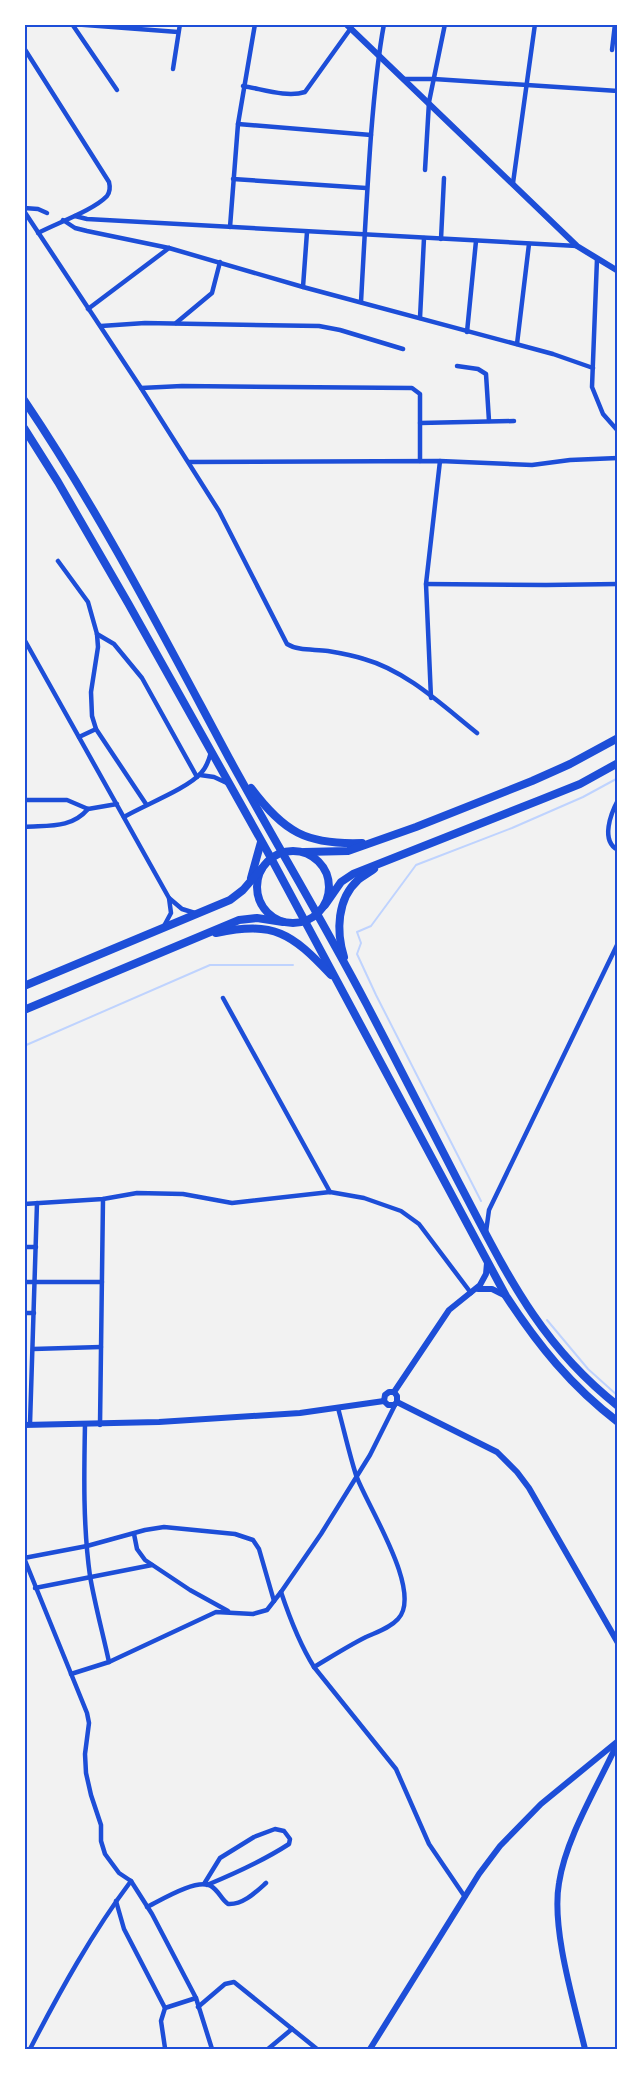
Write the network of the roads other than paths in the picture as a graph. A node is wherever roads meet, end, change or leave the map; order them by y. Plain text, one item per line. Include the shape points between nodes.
1 (72, 24) edge
2 (180, 24) edge
3 (255, 24) edge
4 (384, 24) edge
5 (445, 24) edge
6 (535, 24) edge
7 (615, 24) edge
8 (127, 26) edge
9 (349, 26) edge
10 (178, 32) junction
11 (24, 48) edge
12 (612, 50) dead end
13 (378, 53) junction
14 (173, 69) dead end
15 (404, 79) junction
16 (434, 79) junction
17 (243, 86) junction
18 (526, 86) junction
19 (117, 90) dead end
20 (618, 91) edge
21 (429, 102) junction
22 (238, 124) junction
23 (371, 135) junction
24 (425, 170) dead end
25 (444, 178) dead end
26 (233, 179) junction
27 (513, 183) junction
28 (366, 188) junction
29 (24, 210) edge
30 (47, 213) dead end
31 (75, 216) junction
32 (63, 220) junction
33 (230, 227) junction
34 (307, 232) junction
35 (38, 233) junction
36 (364, 235) junction
37 (424, 238) junction
38 (441, 239) junction
39 (476, 241) junction
40 (529, 244) junction
41 (577, 246) junction
42 (169, 248) junction
43 (597, 259) junction
44 (220, 262) junction
45 (618, 271) edge
46 (303, 286) junction
47 (361, 302) junction
48 (88, 309) junction
49 (420, 318) junction
50 (175, 324) junction
51 (101, 326) junction
52 (467, 332) junction
53 (517, 344) junction
54 (403, 349) dead end
55 (457, 366) dead end
56 (592, 368) junction
57 (141, 388) junction
58 (24, 400) edge
59 (489, 421) junction
60 (514, 421) dead end
61 (420, 423) junction
62 (24, 428) edge
63 (618, 431) edge
64 (618, 458) edge
65 (420, 461) junction
66 (440, 461) junction
67 (189, 462) junction
68 (58, 561) dead end
69 (426, 584) junction
70 (618, 584) edge
71 (97, 634) junction
72 (24, 639) edge
73 (431, 698) junction
74 (96, 729) junction
75 (477, 733) dead end
76 (79, 737) junction
77 (618, 738) edge
78 (211, 752) junction
79 (231, 760) junction
80 (618, 763) edge
81 (199, 776) junction
82 (229, 784) junction
83 (24, 800) edge
84 (618, 800) edge
85 (117, 804) junction
86 (146, 804) junction
87 (88, 808) junction
88 (124, 817) junction
89 (24, 827) edge
90 (261, 842) junction
91 (370, 843) junction
92 (618, 850) edge
93 (282, 852) junction
94 (304, 852) junction
95 (271, 858) junction
96 (377, 866) junction
97 (262, 868) junction
98 (250, 883) junction
99 (170, 898) junction
100 (325, 905) junction
101 (197, 913) junction
102 (317, 914) junction
103 (305, 921) junction
104 (283, 922) junction
105 (163, 927) junction
106 (197, 937) junction
107 (618, 943) edge
108 (348, 970) junction
109 (338, 981) junction
110 (24, 986) edge
111 (223, 998) dead end
112 (24, 1010) edge
113 (330, 1192) junction
114 (103, 1199) junction
115 (37, 1203) junction
116 (24, 1204) edge
117 (486, 1233) junction
118 (24, 1247) edge
119 (36, 1247) junction
120 (487, 1263) junction
121 (24, 1282) edge
122 (35, 1282) junction
123 (102, 1282) junction
124 (474, 1291) junction
125 (506, 1296) junction
126 (24, 1313) edge
127 (34, 1313) junction
128 (24, 1345) edge
129 (33, 1347) junction
130 (101, 1347) junction
131 (24, 1379) edge
132 (32, 1379) junction
133 (394, 1392) junction
134 (384, 1401) junction
135 (396, 1403) junction
136 (618, 1406) edge
137 (338, 1408) junction
138 (618, 1422) edge
139 (29, 1423) edge
140 (85, 1424) junction
141 (100, 1425) junction
142 (356, 1476) junction
143 (134, 1534) junction
144 (87, 1546) junction
145 (24, 1558) edge
146 (152, 1565) junction
147 (90, 1575) junction
148 (35, 1588) junction
149 (281, 1592) junction
150 (274, 1601) junction
151 (230, 1612) junction
152 (618, 1642) edge
153 (110, 1662) junction
154 (314, 1667) junction
155 (71, 1674) junction
156 (618, 1741) edge
157 (131, 1881) junction
158 (266, 1883) dead end
159 (206, 1884) junction
160 (465, 1897) junction
161 (116, 1901) junction
162 (147, 1907) junction
163 (196, 1998) junction
164 (198, 2007) junction
165 (165, 2008) junction
166 (292, 2029) junction
167 (165, 2048) edge
168 (30, 2049) edge
169 (212, 2049) edge
170 (268, 2049) edge
171 (317, 2049) edge
172 (370, 2049) edge
173 (585, 2049) edge

1 - 8 street
1 - 19 street
2 - 10 street
3 - 17 street
4 - 13 street
5 - 16 street
6 - 18 street
7 - 12 street
8 - 10 street
9 - 13 street
9 - 17 street via 305,92 290,94
10 - 14 street
11 - 31 street via 109,182 107,195
13 - 15 street
13 - 23 street
15 - 16 street
15 - 21 street
16 - 18 street
16 - 21 street
17 - 22 street
18 - 20 street
18 - 27 street
21 - 24 street
21 - 27 street
22 - 23 street
22 - 26 street
23 - 28 street
25 - 38 street
26 - 28 street
26 - 33 street
27 - 41 street
28 - 36 street
29 - 30 street
29 - 35 street
31 - 32 street
31 - 33 street
32 - 35 street
32 - 42 street via 75,228
33 - 34 street
34 - 36 street
34 - 46 street
35 - 48 street
36 - 37 street
36 - 47 street
37 - 38 street
37 - 49 street
38 - 39 street
39 - 40 street
39 - 52 street
40 - 41 street
40 - 53 street
41 - 43 street
42 - 44 street
42 - 48 street
43 - 45 street
43 - 56 street
44 - 46 street
44 - 50 street via 212,293
46 - 47 street
47 - 49 street
48 - 51 street
49 - 52 street
50 - 51 street
50 - 54 street via 319,326
51 - 57 street
52 - 53 street
53 - 56 street
55 - 59 street via 486,374
56 - 63 street via 596,400
57 - 61 street via 412,388 420,394
57 - 67 street
58 - 79 highway via 142,593
59 - 60 street
59 - 61 street
61 - 65 street
62 - 78 highway
64 - 66 street via 532,465
65 - 66 street
65 - 67 street
66 - 69 street
67 - 73 street via 219,511 287,644 367,660 409,681
68 - 71 street via 88,602
69 - 70 street
69 - 73 street
71 - 74 street via 91,692
71 - 81 street via 114,644 142,678
72 - 76 street
73 - 75 street
74 - 76 street
74 - 86 street
76 - 85 street
77 - 91 highway via 532,781
78 - 81 street
78 - 82 highway
79 - 91 highway via 280,823 330,843
79 - 93 highway
80 - 96 highway via 570,788
81 - 82 street
81 - 86 street
82 - 90 highway
83 - 87 street via 67,800
84 - 92 street via 608,828 609,841
85 - 87 street
85 - 88 street
86 - 88 street
87 - 89 street via 70,823
88 - 99 street
90 - 95 highway
90 - 98 highway
91 - 94 highway via 337,853
93 - 94 highway
93 - 95 highway
93 - 102 highway
94 - 100 highway via 325,869 330,887
95 - 97 highway
95 - 103 highway
96 - 100 highway via 347,878
96 - 108 highway via 353,886 340,910 339,938
97 - 98 highway
97 - 104 highway via 258,878 259,900 273,917
98 - 101 highway via 230,900
99 - 101 street via 182,909
99 - 105 street via 171,913
100 - 102 highway
101 - 105 highway
102 - 103 highway
102 - 108 highway
103 - 104 highway
103 - 109 highway
104 - 106 highway via 239,920
105 - 110 highway
106 - 109 highway via 245,928 274,931 301,945
106 - 112 highway
107 - 117 street via 489,1210
108 - 117 highway
109 - 120 highway
111 - 113 street
113 - 114 street via 232,1203 183,1194 137,1193
113 - 124 street via 401,1211 419,1224
114 - 115 street
114 - 123 street
115 - 116 street
115 - 119 street
117 - 136 highway via 506,1274 539,1325 581,1375
118 - 119 street
119 - 122 street
120 - 124 street via 485,1277
120 - 125 highway
121 - 122 street
122 - 123 street
122 - 127 street
123 - 130 street
124 - 125 street via 492,1289
124 - 133 street via 449,1310
125 - 138 highway via 574,1385
126 - 127 street
127 - 129 street
128 - 129 street
129 - 130 street
129 - 132 street
130 - 141 street
131 - 132 street
132 - 139 street
133 - 134 street via 386,1393
133 - 135 street
134 - 135 street via 388,1405
134 - 137 street
135 - 142 street
135 - 152 street via 507,1461 529,1488
137 - 141 street
137 - 142 street
139 - 140 street
140 - 141 street
140 - 144 street
142 - 149 street
142 - 154 street via 395,1558 404,1591 403,1610 393,1624
143 - 144 street
143 - 146 street via 141,1556
143 - 150 street via 174,1527 253,1540 263,1559
144 - 145 street
144 - 147 street
145 - 148 street
146 - 147 street
146 - 151 street
147 - 148 street
147 - 153 street
148 - 155 street
149 - 150 street
149 - 154 street via 297,1636
150 - 151 street via 259,1613
151 - 153 street via 210,1614
153 - 155 street
154 - 160 street via 396,1768 429,1844
155 - 157 street via 89,1723 85,1761 103,1848 119,1873
156 - 160 street via 509,1835
156 - 173 street via 569,1847 557,1895 561,1938
157 - 161 street
157 - 162 street
158 - 159 street via 232,1905
159 - 159 street via 263,1860 289,1844 290,1839 275,1828 254,1837 220,1858
159 - 162 street via 191,1886
160 - 172 street
161 - 165 street via 124,1929
161 - 168 street
162 - 163 street
163 - 164 street
163 - 165 street
164 - 166 street via 231,1981
164 - 169 street
165 - 167 street via 160,2021
166 - 170 street
166 - 171 street

